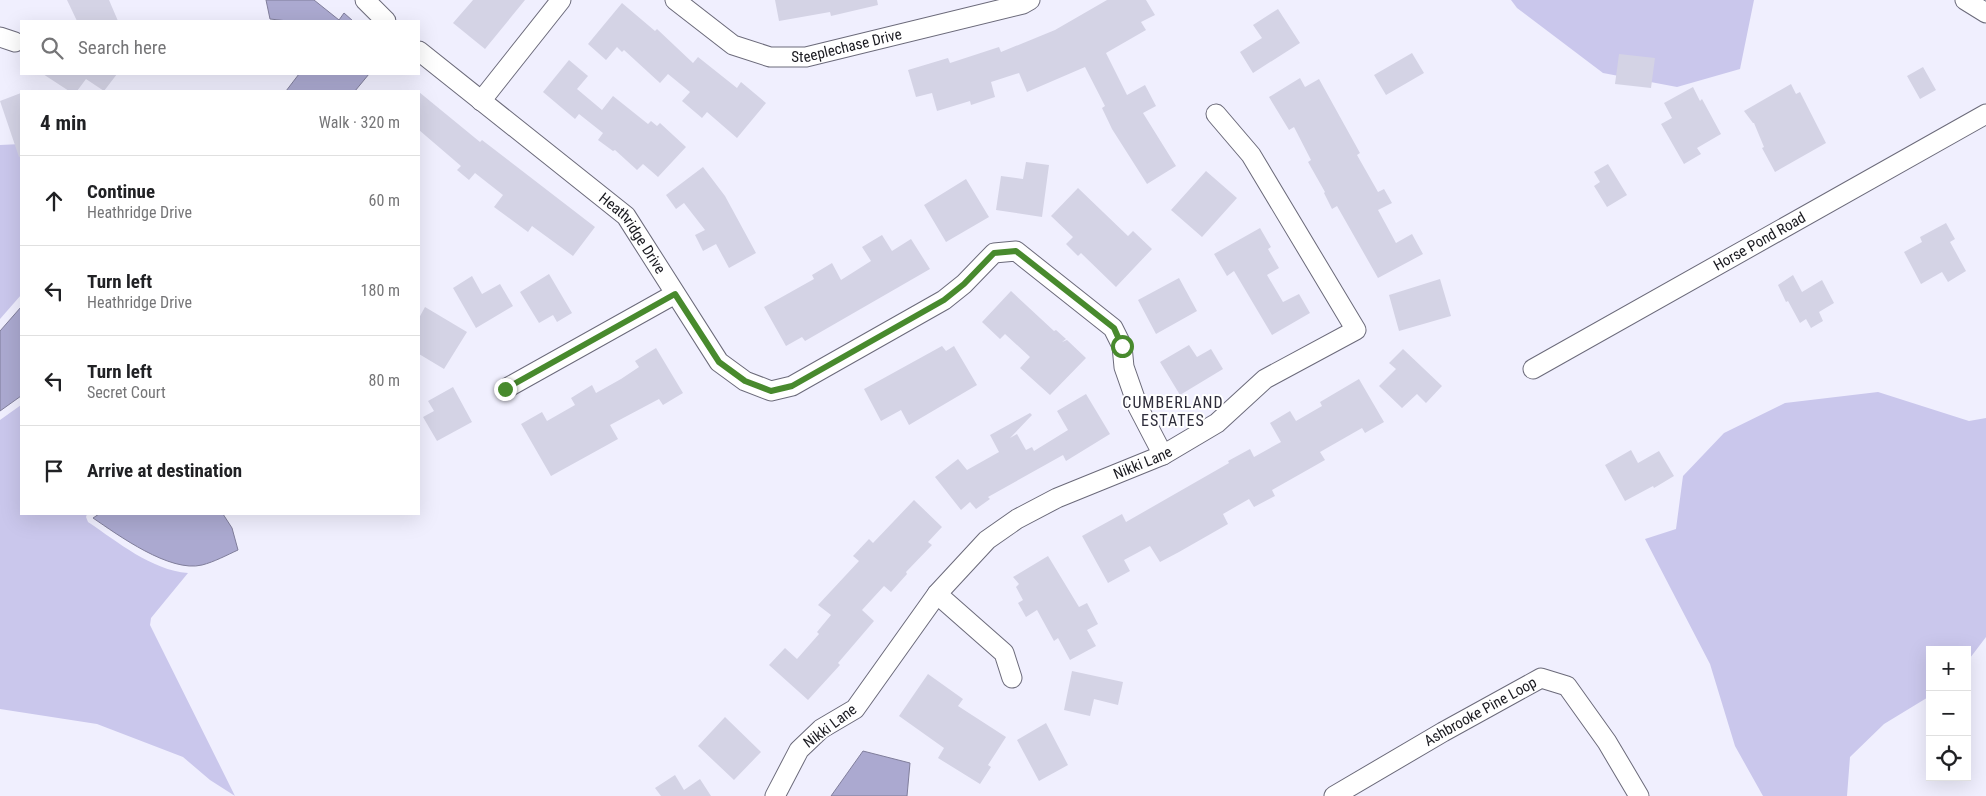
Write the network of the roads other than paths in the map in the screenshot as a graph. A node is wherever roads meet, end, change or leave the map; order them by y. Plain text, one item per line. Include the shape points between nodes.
1 (365, 0) edge
2 (561, 0) edge
3 (675, 0) edge
4 (1030, 0) edge
5 (1965, 0) edge
6 (1986, 13) edge
7 (385, 20) edge
8 (420, 52) edge
9 (481, 101) junction
10 (1216, 114) dead end
11 (1986, 114) edge
12 (675, 294) junction
13 (1533, 370) dead end
14 (505, 389) dead end
15 (1163, 455) junction
16 (937, 594) junction
17 (1012, 678) dead end
18 (775, 796) edge
19 (1334, 796) edge
20 (1639, 796) edge

1 - 7 street
2 - 9 street
3 - 4 street, Steeplechase Drive via 733,45 779,58 806,57
5 - 6 street
8 - 9 street, Heathridge Drive
9 - 12 street, Heathridge Drive via 626,216
10 - 15 street, Nikki Lane via 1250,155 1356,330 1265,379 1217,423
11 - 13 street, Horse Pond Road
12 - 14 street
12 - 15 street, Heathridge Drive via 719,362 745,381 771,391 792,386 944,300 994,253 1016,251 1114,328 1138,407
15 - 16 street, Nikki Lane via 1057,498 1017,519 986,540
16 - 17 street via 1004,653
16 - 18 street, Nikki Lane via 855,709 821,729 799,750
19 - 20 street, Ashbrooke Pine Loop via 1541,678 1567,686

